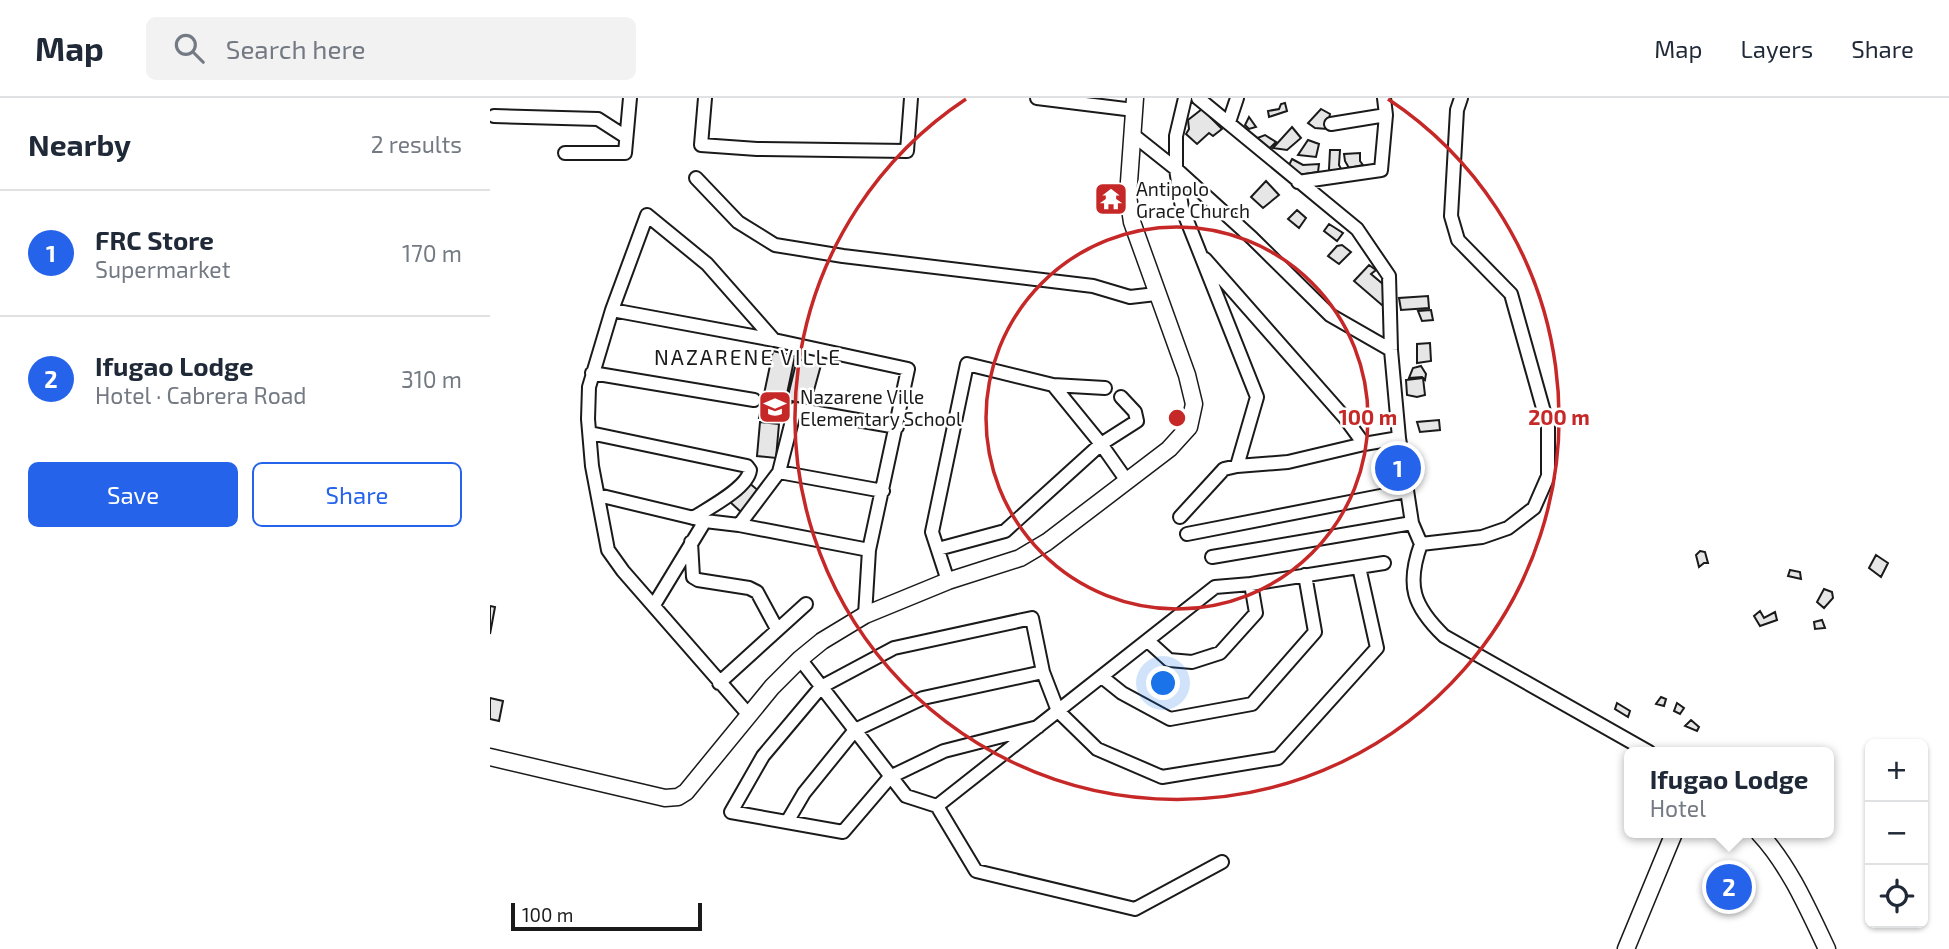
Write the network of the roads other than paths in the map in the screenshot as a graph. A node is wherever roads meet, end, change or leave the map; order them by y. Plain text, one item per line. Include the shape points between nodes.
1 (630, 98) edge
2 (705, 98) edge
3 (911, 98) edge
4 (1037, 98) edge
5 (1185, 98) edge
6 (1198, 98) edge
7 (1237, 98) edge
8 (1384, 98) edge
9 (1461, 98) edge
10 (1069, 100) edge
11 (1134, 104) edge
12 (1387, 115) junction
13 (494, 116) dead end
14 (1229, 122) junction
15 (1331, 124) dead end
16 (1132, 134) junction
17 (626, 137) junction
18 (565, 153) dead end
19 (1176, 169) junction
20 (696, 178) dead end
21 (1298, 181) junction
22 (1198, 251) junction
23 (1156, 294) junction
24 (612, 310) junction
25 (774, 340) junction
26 (1391, 350) junction
27 (592, 373) junction
28 (1053, 384) junction
29 (1105, 388) dead end
30 (1121, 397) dead end
31 (754, 400) dead end
32 (897, 428) junction
33 (590, 433) junction
34 (1399, 438) junction
35 (1101, 444) junction
36 (1364, 444) junction
37 (1237, 466) junction
38 (779, 472) junction
39 (1127, 481) junction
40 (883, 491) junction
41 (1406, 491) junction
42 (598, 495) junction
43 (1180, 517) dead end
44 (699, 519) junction
45 (1412, 523) junction
46 (739, 525) junction
47 (1187, 534) dead end
48 (691, 542) junction
49 (1421, 544) junction
50 (938, 549) junction
51 (869, 550) junction
52 (1212, 557) dead end
53 (1384, 562) dead end
54 (1359, 566) junction
55 (1305, 575) junction
56 (948, 582) junction
57 (1251, 584) junction
58 (806, 604) dead end
59 (654, 605) junction
60 (865, 615) junction
61 (777, 629) junction
62 (1147, 641) junction
63 (800, 659) junction
64 (1043, 672) junction
65 (1102, 677) junction
66 (719, 683) junction
67 (821, 687) junction
68 (1058, 711) junction
69 (748, 714) junction
70 (1038, 727) junction
71 (855, 730) junction
72 (1639, 747) edge
73 (490, 757) edge
74 (890, 777) junction
75 (937, 806) junction
76 (787, 822) junction
77 (1672, 838) edge
78 (1763, 838) edge
79 (1222, 862) dead end
80 (1626, 949) edge
81 (1827, 949) edge

1 - 17 street
2 - 3 street via 701,145 907,151
4 - 10 street
5 - 19 street via 1175,136
6 - 14 street
7 - 14 street
8 - 12 street
9 - 49 street via 1451,216 1458,240 1511,293 1548,426 1548,476 1534,508 1508,528 1482,537
10 - 11 street
11 - 16 street
12 - 15 street
12 - 21 street via 1381,170
13 - 17 street via 598,119
14 - 21 street
16 - 19 street
16 - 23 street via 1128,196
17 - 18 street via 625,153
19 - 22 street via 1182,208
19 - 26 street via 1330,315
20 - 23 street via 738,222 775,246 1093,286 1130,297
21 - 26 street via 1357,229 1389,276
22 - 36 street
22 - 37 street via 1257,397
23 - 39 street via 1194,404 1189,427
24 - 25 street
24 - 25 street via 647,215 707,264
24 - 27 street
25 - 32 street via 908,369
26 - 34 street
27 - 31 street
27 - 33 street
28 - 29 street
28 - 35 street
28 - 50 street via 967,364 932,532
30 - 35 street via 1137,421
32 - 38 street via 795,409
32 - 40 street
33 - 42 street
33 - 44 street via 747,466 747,480
34 - 36 street
34 - 41 street
35 - 39 street
35 - 50 street via 1005,531
36 - 37 street via 1287,462
37 - 43 street via 1224,469
38 - 40 street
38 - 46 street
39 - 56 street via 1020,558
40 - 51 street
41 - 45 street
41 - 47 street
42 - 44 street
42 - 59 street via 608,550
44 - 46 street
44 - 48 street
45 - 49 street
45 - 52 street
46 - 51 street
48 - 59 street
48 - 61 street via 693,577 757,592
49 - 72 street via 1412,584 1429,622 1444,636
50 - 56 street
51 - 60 street
53 - 54 street
54 - 55 street
54 - 68 street via 1377,648 1278,758 1163,777 1097,749
55 - 57 street
55 - 65 street via 1315,632 1252,704 1170,719
56 - 60 street
57 - 62 street via 1215,587
57 - 62 street via 1256,613 1220,653 1192,662 1169,660
58 - 61 street
59 - 66 street
60 - 63 street
61 - 66 street
62 - 65 street
63 - 67 street
63 - 69 street
64 - 67 street via 1032,618 894,648
64 - 68 street
64 - 71 street via 923,698
65 - 68 street
66 - 69 street
67 - 71 street
67 - 76 street via 763,756 731,812
68 - 70 street
69 - 73 street via 678,797
70 - 74 street via 944,751
70 - 75 street
71 - 74 street
71 - 76 street via 804,793
74 - 75 street via 906,796
74 - 76 street via 843,832
75 - 79 street via 976,872 1135,909
77 - 80 street
78 - 81 street via 1803,899

